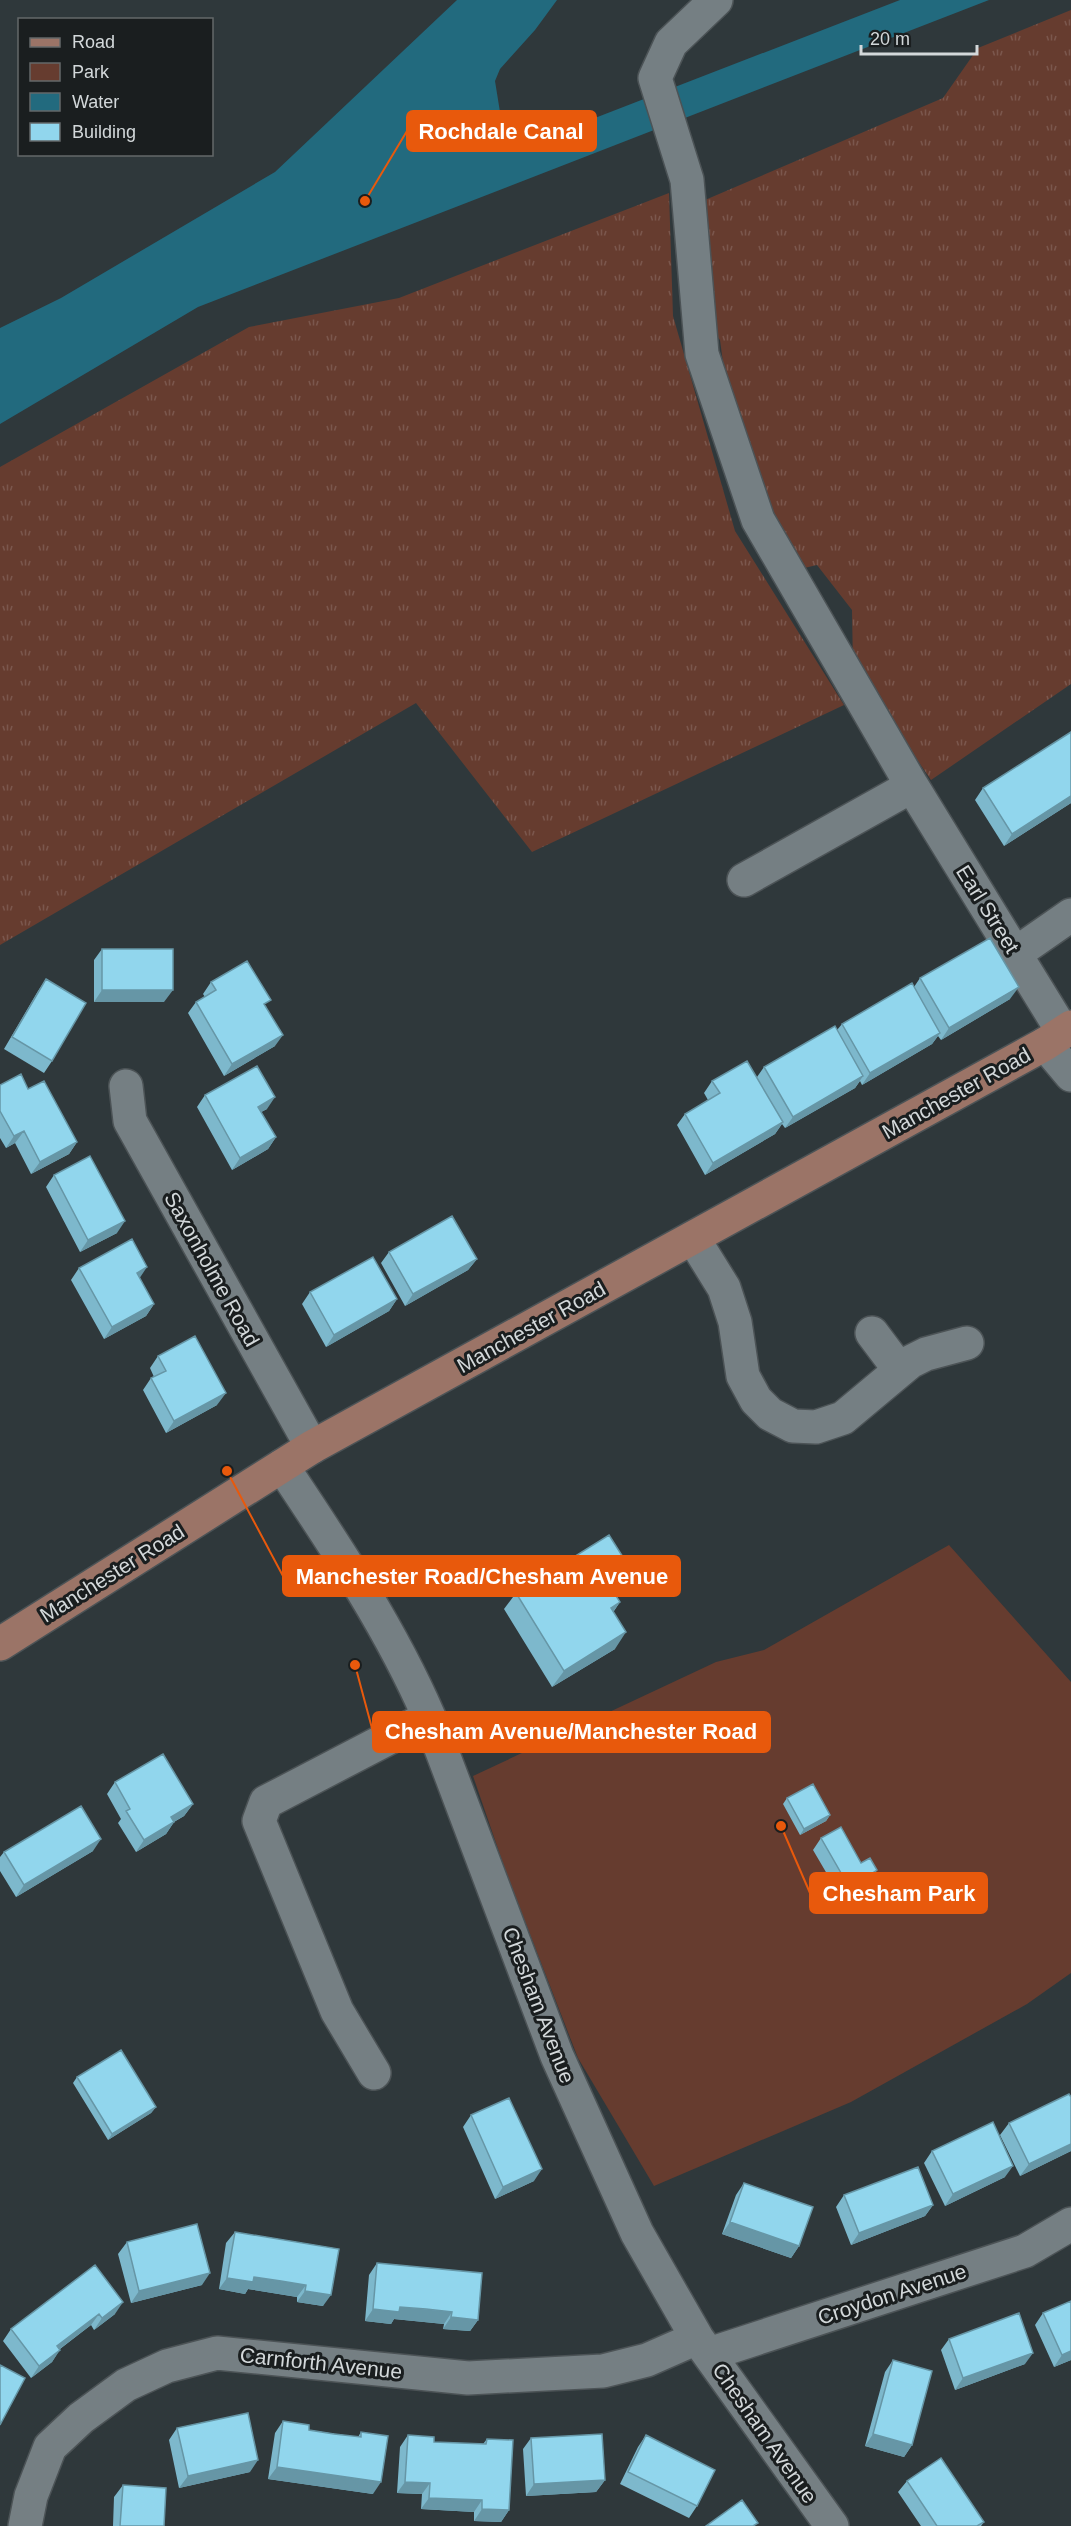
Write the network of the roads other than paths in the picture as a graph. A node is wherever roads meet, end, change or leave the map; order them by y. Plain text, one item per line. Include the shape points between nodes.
1 (716, 0) edge
2 (912, 786) junction
3 (744, 880) dead end
4 (1071, 915) edge
5 (1016, 954) junction
6 (1060, 1034) edge
7 (1071, 1075) edge
8 (126, 1086) dead end
9 (693, 1238) junction
10 (872, 1333) dead end
11 (967, 1343) dead end
12 (898, 1369) junction
13 (312, 1447) junction
14 (282, 1466) junction
15 (0, 1644) edge
16 (429, 1717) junction
17 (374, 2073) dead end
18 (1071, 2224) edge
19 (703, 2346) junction
20 (25, 2526) edge
21 (831, 2526) edge

1 - 2 street, Earl Street via 672,43 655,78 687,180 702,354 758,520
2 - 3 street
2 - 5 street, Earl Street
4 - 5 street
5 - 6 street, Earl Street
6 - 7 street, Earl Street
6 - 9 main road, Manchester Road
8 - 13 street, Saxonholme Road via 130,1121
9 - 12 street via 724,1288 737,1331 743,1376 756,1401 770,1414 793,1426 816,1427 843,1419
9 - 13 main road, Manchester Road
10 - 12 street
11 - 12 street via 926,1354
13 - 14 main road, Manchester Road
14 - 15 main road, Manchester Road
14 - 16 street, Chesham Avenue via 365,1591 411,1674
16 - 17 street via 266,1802 259,1821 337,2010
16 - 19 street, Chesham Avenue via 557,2056 637,2233
18 - 19 street, Croydon Avenue via 1025,2251
19 - 20 street, Carnforth Avenue via 603,2371 468,2378 217,2353 166,2366 126,2385 50,2447 31,2496
19 - 21 street, Chesham Avenue

